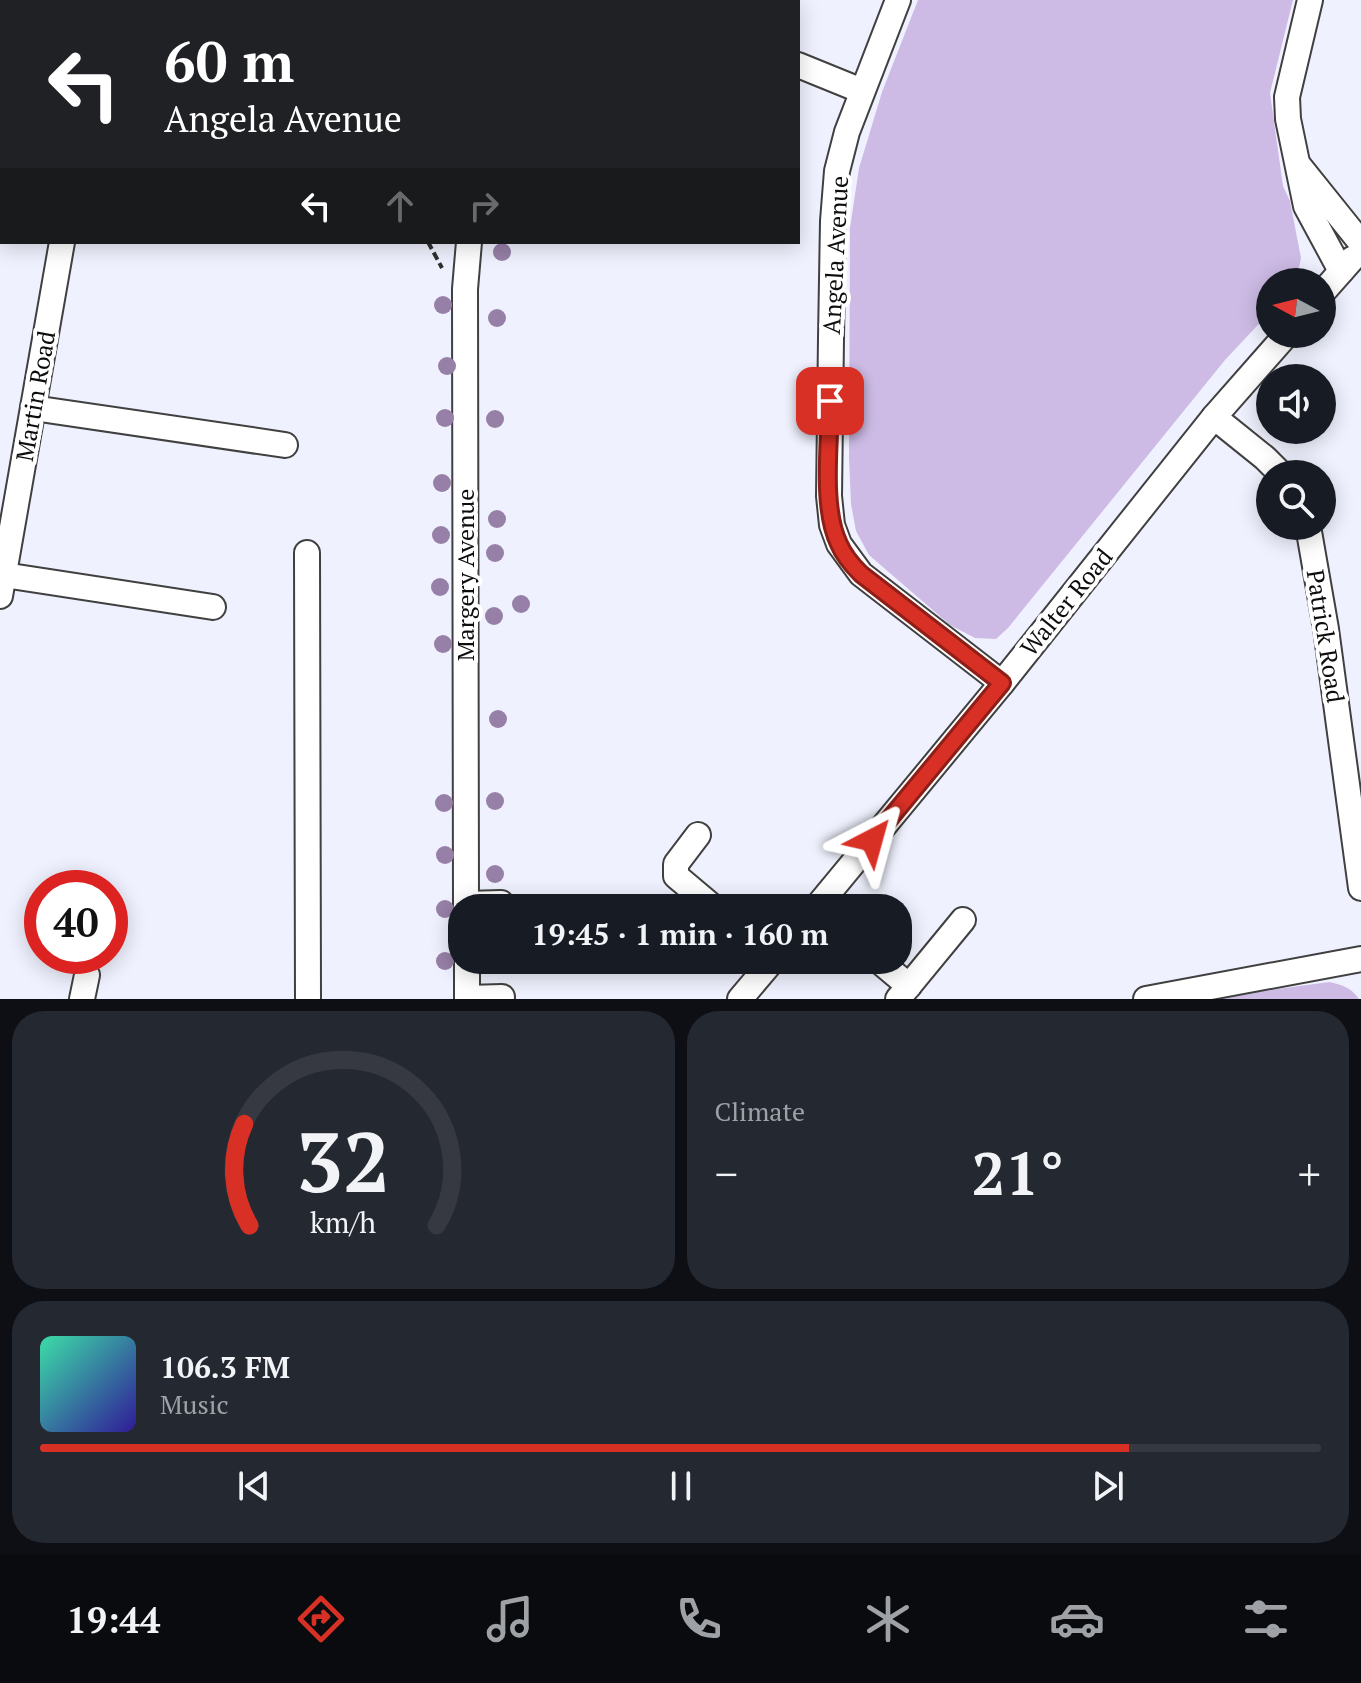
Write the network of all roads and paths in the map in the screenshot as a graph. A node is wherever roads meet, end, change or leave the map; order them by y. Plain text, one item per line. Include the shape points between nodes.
1 (898, 0) edge
2 (1310, 0) edge
3 (800, 66) edge
4 (862, 91) junction
5 (1298, 165) junction
6 (62, 244) edge
7 (469, 244) edge
8 (1361, 246) edge
9 (1341, 271) junction
10 (1336, 277) edge
11 (1275, 348) edge
12 (33, 408) junction
13 (1214, 417) junction
14 (285, 445) dead end
15 (1267, 460) edge
16 (1310, 540) edge
17 (307, 553) dead end
18 (2, 586) edge
19 (213, 607) dead end
20 (1002, 683) junction
21 (698, 835) dead end
22 (1361, 888) edge
23 (466, 894) edge
24 (697, 894) edge
25 (828, 894) edge
26 (963, 920) dead end
27 (1361, 959) edge
28 (467, 974) edge
29 (761, 974) edge
30 (889, 974) edge
31 (904, 992) edge
32 (502, 997) edge
33 (308, 999) edge
34 (467, 999) edge
35 (740, 999) edge
36 (1146, 999) edge

1 - 4 street, Angela Avenue
2 - 5 street via 1287,97
3 - 4 street
4 - 20 street, Angela Avenue via 837,171 833,221 832,525 861,574
5 - 8 street
5 - 9 street via 1306,206
6 - 12 street, Martin Road
7 - 23 street, Margery Avenue
8 - 9 street
9 - 10 street
11 - 13 street, Walter Road
12 - 14 street
12 - 18 street, Martin Road
13 - 15 street
13 - 20 street, Walter Road
16 - 22 street, Patrick Road
17 - 33 street
18 - 19 street
20 - 25 street, Walter Road
21 - 24 street via 676,864 676,876
26 - 31 street
27 - 36 street
28 - 34 street
29 - 35 street
30 - 31 street
32 - 34 street

